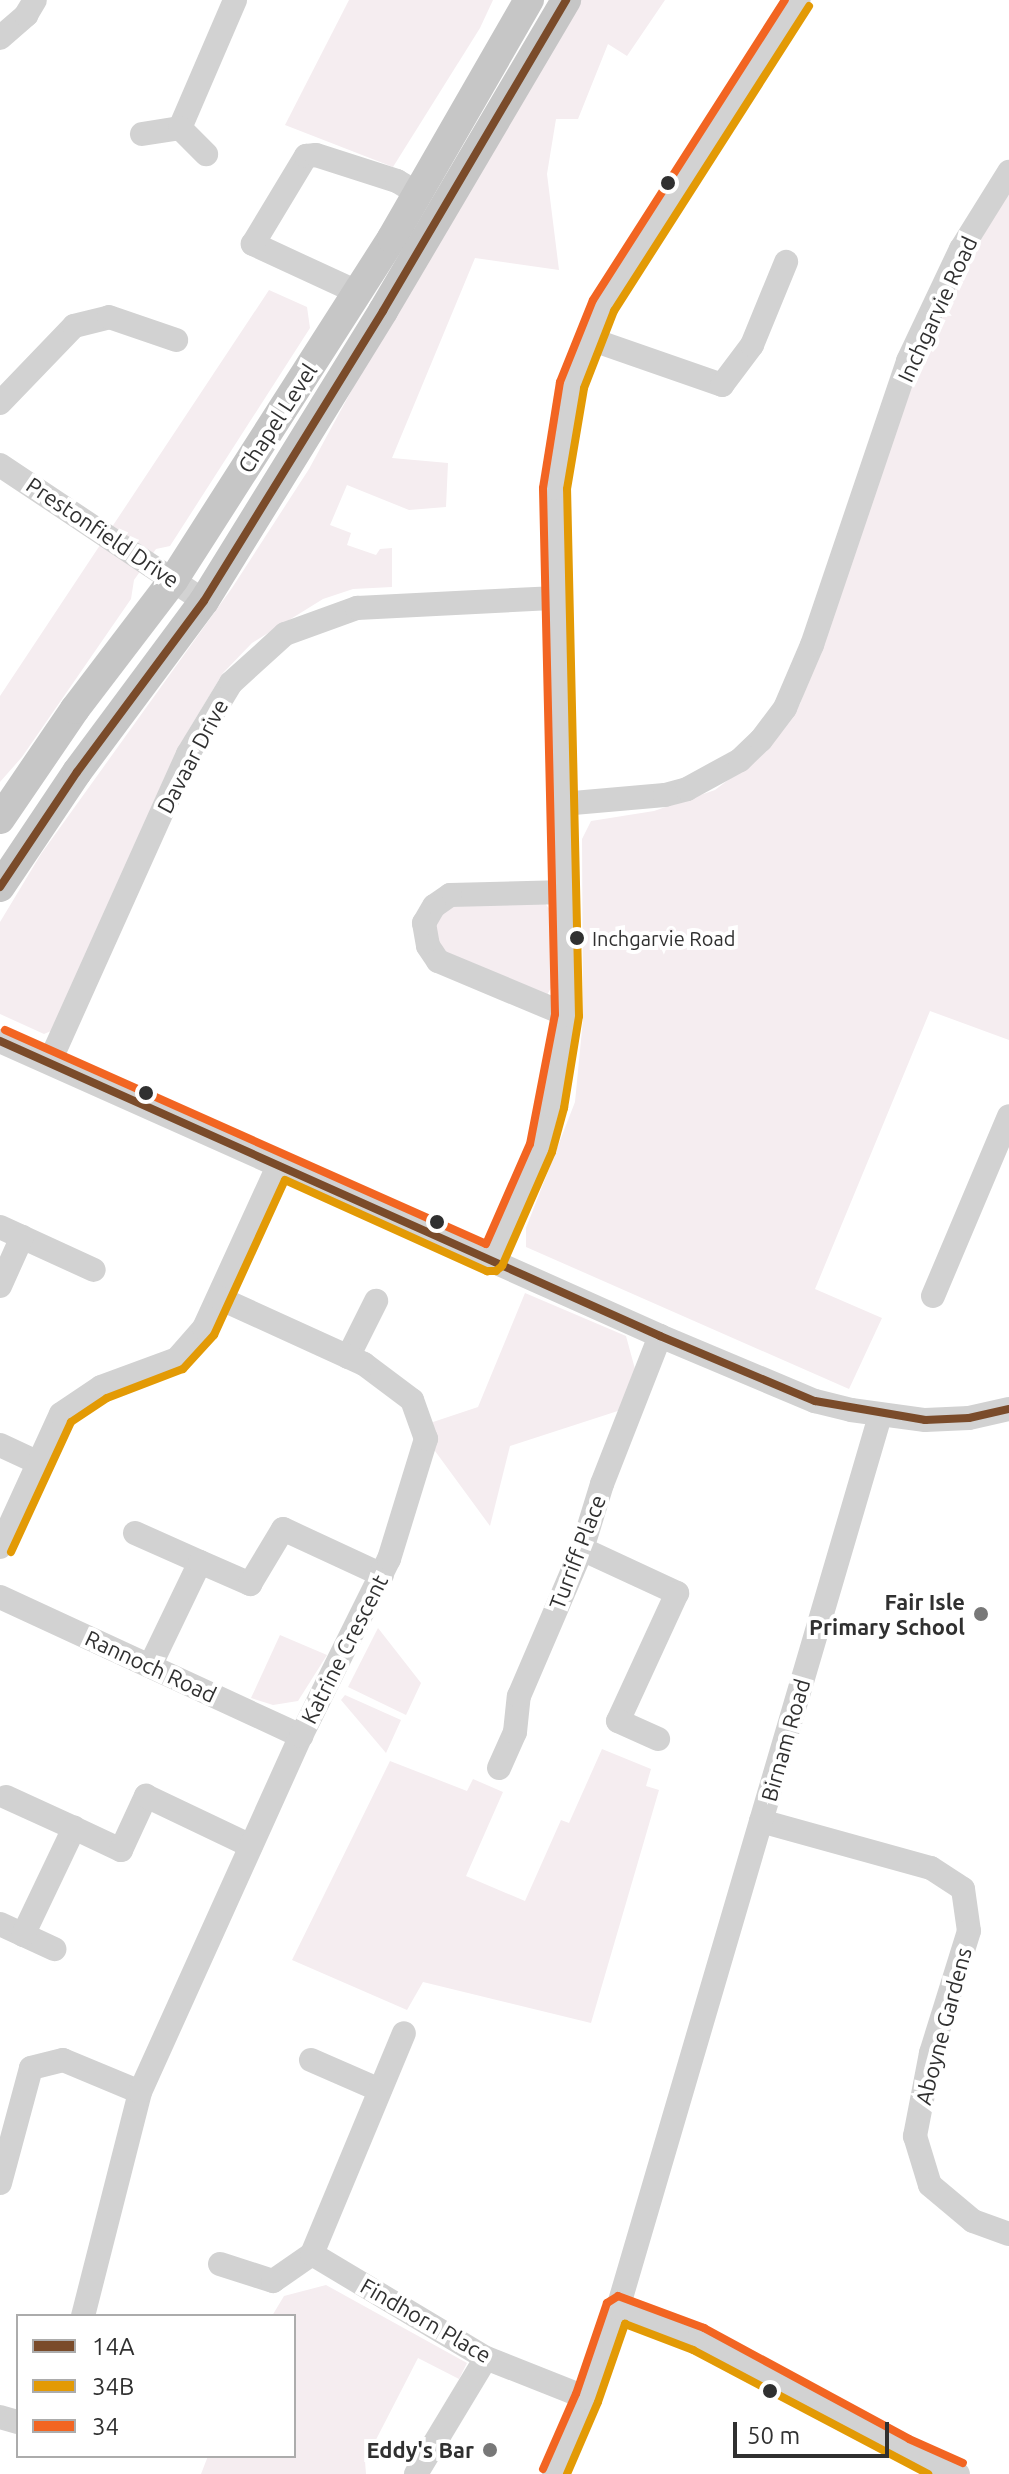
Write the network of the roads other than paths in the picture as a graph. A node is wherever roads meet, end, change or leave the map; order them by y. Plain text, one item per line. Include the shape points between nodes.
1 (35, 0) edge
2 (235, 0) edge
3 (529, 0) edge
4 (566, 0) edge
5 (799, 0) edge
6 (0, 38) edge
7 (180, 128) junction
8 (142, 134) dead end
9 (206, 154) dead end
10 (1009, 172) edge
11 (417, 193) junction
12 (786, 262) dead end
13 (357, 292) junction
14 (590, 339) junction
15 (176, 340) dead end
16 (0, 403) edge
17 (0, 465) edge
18 (174, 579) junction
19 (557, 598) junction
20 (204, 601) junction
21 (562, 804) junction
22 (0, 819) edge
23 (0, 887) edge
24 (566, 892) junction
25 (567, 1015) junction
26 (0, 1041) edge
27 (50, 1061) junction
28 (1009, 1116) edge
29 (1003, 1145) edge
30 (279, 1164) junction
31 (0, 1227) edge
32 (22, 1237) junction
33 (492, 1260) junction
34 (94, 1270) dead end
35 (0, 1286) edge
36 (933, 1296) dead end
37 (219, 1298) junction
38 (376, 1301) dead end
39 (660, 1336) junction
40 (348, 1357) junction
41 (1009, 1409) edge
42 (880, 1416) junction
43 (0, 1445) edge
44 (39, 1463) junction
45 (135, 1533) dead end
46 (0, 1547) edge
47 (582, 1549) junction
48 (200, 1562) junction
49 (382, 1575) junction
50 (0, 1597) edge
51 (150, 1666) junction
52 (301, 1736) junction
53 (658, 1739) dead end
54 (499, 1768) dead end
55 (6, 1797) dead end
56 (761, 1821) junction
57 (74, 1828) junction
58 (251, 1846) junction
59 (0, 1924) edge
60 (23, 1935) junction
61 (54, 1949) dead end
62 (404, 2033) dead end
63 (311, 2060) dead end
64 (380, 2090) junction
65 (140, 2092) junction
66 (8, 2120) edge
67 (0, 2183) edge
68 (1009, 2234) edge
69 (312, 2254) junction
70 (220, 2264) dead end
71 (618, 2308) junction
72 (84, 2314) edge
73 (486, 2358) junction
74 (587, 2398) junction
75 (416, 2474) edge
76 (554, 2474) edge
77 (958, 2474) edge

1 - 6 street
2 - 7 street
3 - 11 main road, Chapel Level
4 - 20 main road, Chapel Level
5 - 14 street via 603,306
7 - 8 street
7 - 9 street
10 - 21 street, Inchgarvie Road via 961,249 908,361 812,645 785,708 740,760 687,789
11 - 13 main road, Chapel Level
11 - 13 street via 397,181 306,156 253,244
12 - 14 street via 752,345 722,385
13 - 18 main road, Chapel Level
14 - 19 street via 572,385 555,488
15 - 16 street via 109,317 74,326
17 - 18 street, Prestonfield Drive
18 - 20 street, Prestonfield Drive
18 - 22 main road, Chapel Level
19 - 21 street
19 - 27 street, Davaar Drive via 357,608 285,634 231,683 188,754
20 - 23 main road, Chapel Level via 77,772
21 - 24 street
24 - 25 street
24 - 25 street via 450,895 434,906 424,923 428,946 438,961
25 - 33 street via 541,1148
26 - 27 street
27 - 30 street
28 - 29 street
29 - 36 street
30 - 33 street
30 - 37 street
31 - 32 street
32 - 34 street
32 - 35 street
33 - 39 street
37 - 40 street, Katrine Crescent
37 - 44 street via 204,1328 177,1359 101,1387 61,1414
38 - 40 street
39 - 42 street via 815,1401
39 - 47 street, Turriff Place
40 - 49 street, Katrine Crescent via 412,1400 426,1439
41 - 42 street via 969,1418
42 - 56 street, Birnam Road
43 - 44 street
44 - 46 street
45 - 48 street
47 - 53 street via 677,1593 618,1721
47 - 54 street, Turriff Place via 519,1696 515,1732
48 - 49 street via 250,1584 283,1529
48 - 51 street
49 - 52 street, Katrine Crescent
50 - 51 street, Rannoch Road
51 - 52 street, Rannoch Road
52 - 58 street, Katrine Crescent
55 - 57 street
56 - 68 street, Aboyne Gardens via 931,1868 963,1889 969,1931 931,2053 915,2136 930,2185 973,2221
56 - 71 street, Birnam Road
57 - 58 street via 121,1850 146,1796
57 - 60 street
58 - 65 street, Katrine Crescent
59 - 60 street
60 - 61 street
62 - 64 street
63 - 64 street
64 - 69 street
65 - 66 street via 63,2060 31,2068
65 - 72 street, Katrine Crescent
66 - 67 street
69 - 70 street via 273,2281
69 - 73 street, Findhorn Place
71 - 74 street, Birnam Road
71 - 77 street via 698,2339
73 - 74 street, Findhorn Place
73 - 75 street
74 - 76 street, Birnam Road

